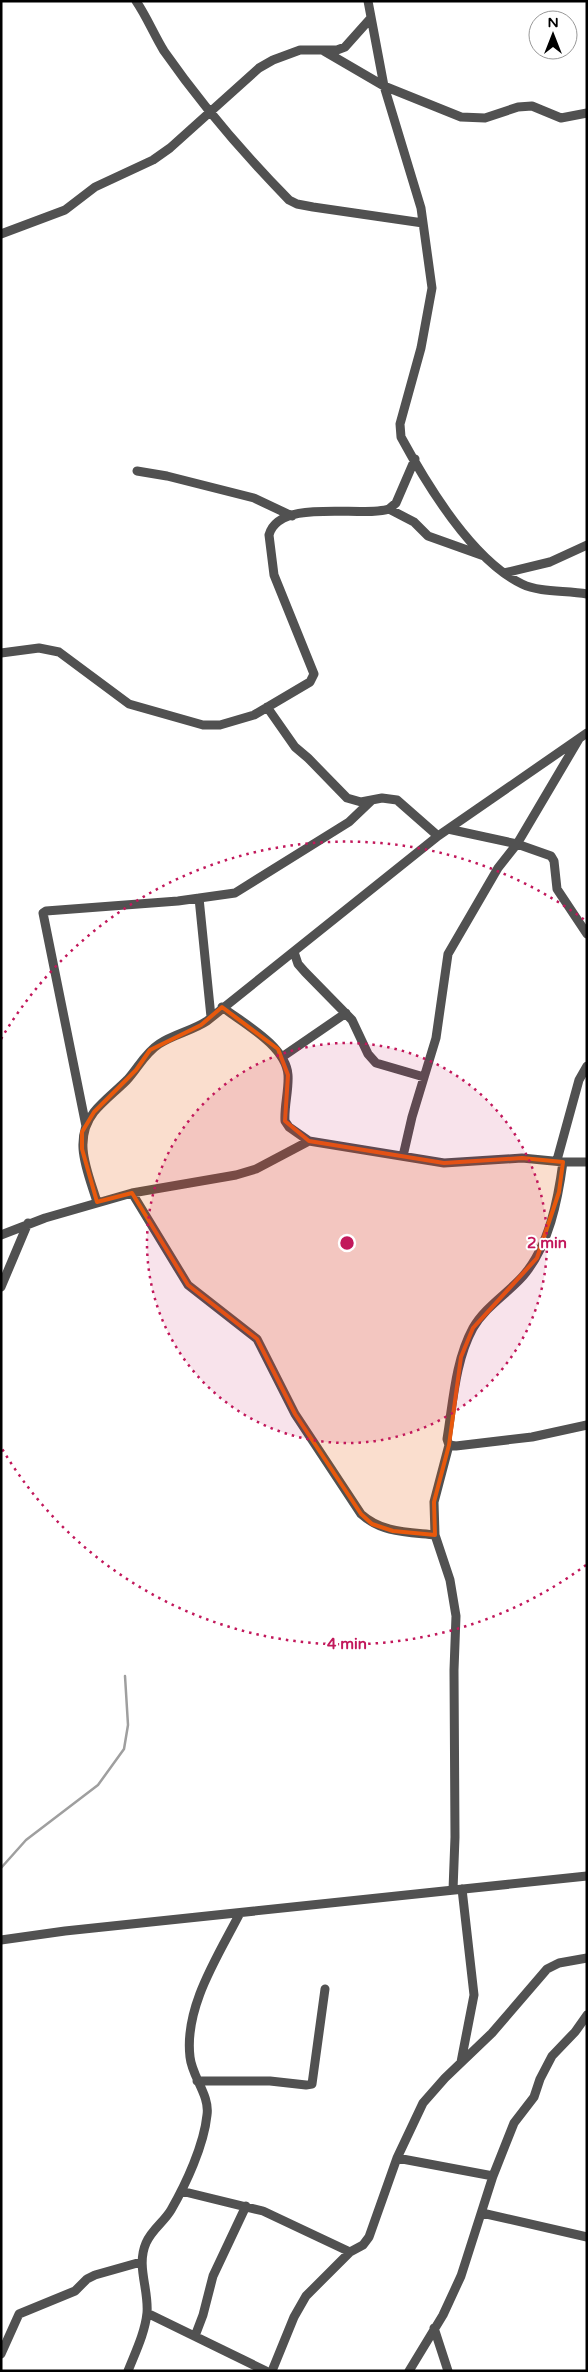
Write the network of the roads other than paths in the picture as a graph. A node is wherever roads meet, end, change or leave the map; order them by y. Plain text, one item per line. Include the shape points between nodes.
1 (136, 1) edge
2 (368, 1) edge
3 (370, 19) junction
4 (322, 50) junction
5 (384, 86) junction
6 (210, 112) junction
7 (587, 113) edge
8 (424, 223) junction
9 (1, 234) edge
10 (415, 460) junction
11 (137, 471) dead end
12 (389, 509) junction
13 (292, 516) junction
14 (587, 545) edge
15 (484, 556) junction
16 (504, 573) junction
17 (587, 594) edge
18 (1, 653) edge
19 (267, 707) junction
20 (584, 735) edge
21 (371, 801) junction
22 (448, 829) junction
23 (438, 836) junction
24 (517, 844) junction
25 (199, 898) junction
26 (587, 934) edge
27 (294, 952) junction
28 (222, 1008) junction
29 (346, 1013) junction
30 (211, 1017) junction
31 (282, 1057) junction
32 (587, 1066) edge
33 (424, 1077) junction
34 (86, 1126) junction
35 (310, 1141) junction
36 (403, 1156) junction
37 (560, 1161) junction
38 (587, 1162) edge
39 (132, 1193) junction
40 (97, 1202) junction
41 (28, 1223) junction
42 (1, 1235) edge
43 (1, 1287) edge
44 (587, 1425) edge
45 (449, 1445) junction
46 (435, 1535) junction
47 (587, 1876) edge
48 (457, 1890) junction
49 (240, 1913) junction
50 (1, 1940) edge
51 (587, 1958) edge
52 (325, 1989) dead end
53 (587, 2015) edge
54 (461, 2062) junction
55 (197, 2081) junction
56 (397, 2158) junction
57 (493, 2176) junction
58 (181, 2191) junction
59 (246, 2206) junction
60 (482, 2213) junction
61 (587, 2237) edge
62 (350, 2252) junction
63 (141, 2262) junction
64 (147, 2313) junction
65 (434, 2328) junction
66 (194, 2336) junction
67 (1, 2354) edge
68 (128, 2371) edge
69 (266, 2371) edge
70 (272, 2371) edge
71 (409, 2371) edge
72 (448, 2371) edge

1 - 6 street via 163,49
2 - 3 street
3 - 4 street via 345,47
3 - 5 street
4 - 5 street
4 - 6 street via 300,50 266,64
5 - 7 street via 461,117 485,118 532,106 561,118
5 - 8 street
6 - 8 street via 288,200 312,207
6 - 9 street via 153,160 95,187 65,210
8 - 10 street via 432,288 421,348 400,424 401,437
10 - 12 street via 396,503
10 - 15 street via 452,520
11 - 13 street via 246,495
12 - 13 street via 309,511
12 - 15 street via 414,522 428,536
13 - 19 street via 271,530 272,566 314,674 310,682
14 - 16 street via 550,562
15 - 16 street
16 - 17 street via 532,587
18 - 19 street via 38,648 59,652 129,704 203,725 226,724
19 - 21 street via 295,747 347,798 354,802
20 - 22 street
20 - 24 street
21 - 23 street via 382,798 397,800
21 - 25 street via 348,822 246,887 235,893
22 - 23 street
22 - 24 street
23 - 27 street
24 - 26 street via 554,858 557,889
24 - 33 street via 498,868 448,954 436,1038
25 - 30 street
25 - 34 street via 43,913
27 - 28 street
27 - 29 street via 305,972
28 - 30 street
28 - 31 street via 278,1049
29 - 31 street
29 - 33 street via 376,1063
30 - 34 street via 150,1050 136,1070 94,1112
31 - 35 street via 288,1075 285,1121
32 - 37 street via 579,1080
33 - 36 street
34 - 40 street via 82,1132 82,1149
35 - 36 street
35 - 39 street via 236,1176
36 - 37 street via 461,1164 522,1158
37 - 38 street
37 - 45 street via 559,1192 537,1258 473,1328 461,1357 447,1439
39 - 40 street
39 - 46 street via 188,1285 257,1339 295,1414 361,1514 372,1524 393,1530
40 - 41 street
41 - 42 street
41 - 43 street
44 - 45 street via 532,1437
45 - 46 street via 434,1502
46 - 48 street via 450,1580 456,1616
47 - 48 street
48 - 49 street
48 - 54 street via 474,1995
49 - 50 street
49 - 55 street via 205,1985 189,2035 190,2059
51 - 54 street via 559,1963 547,1969 492,2033
52 - 55 street via 312,2084
53 - 57 street via 552,2056 534,2097 514,2124
54 - 56 street via 423,2103
55 - 58 street via 206,2101 207,2115
56 - 57 street
56 - 62 street via 369,2237 363,2245
57 - 60 street
58 - 59 street
58 - 63 street via 171,2211 149,2236
59 - 62 street
59 - 66 street via 213,2276
60 - 61 street
60 - 65 street via 461,2276
62 - 70 street via 306,2296
63 - 64 street
63 - 67 street via 95,2275 75,2292 19,2314
64 - 66 street
64 - 68 street
65 - 71 street
65 - 72 street
66 - 69 street

